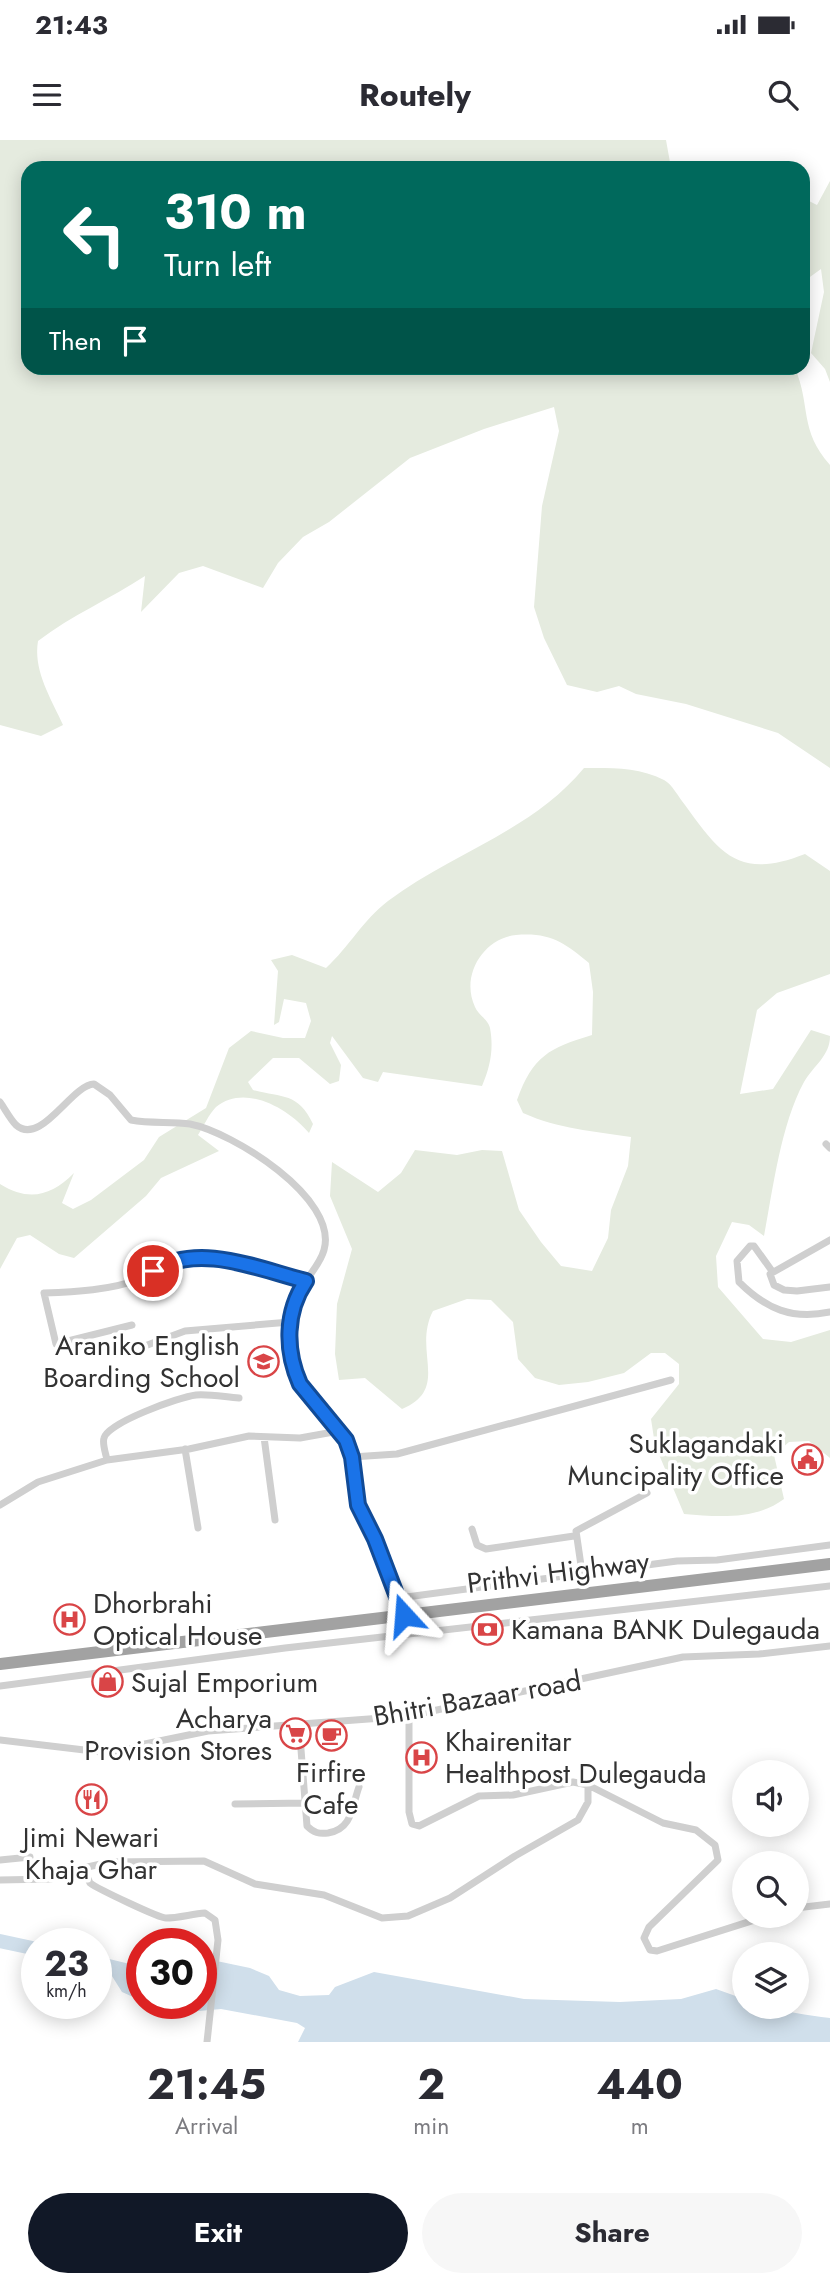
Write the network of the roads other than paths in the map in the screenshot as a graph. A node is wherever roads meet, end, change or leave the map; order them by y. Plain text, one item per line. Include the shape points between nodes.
1 (0, 1102) edge
2 (830, 1240) edge
3 (772, 1271) junction
4 (306, 1281) junction
5 (830, 1287) edge
6 (830, 1312) edge
7 (290, 1322) junction
8 (132, 1325) dead end
9 (142, 1348) dead end
10 (671, 1380) dead end
11 (239, 1398) dead end
12 (339, 1431) junction
13 (264, 1437) junction
14 (185, 1449) junction
15 (352, 1457) junction
16 (107, 1460) junction
17 (647, 1493) dead end
18 (0, 1505) edge
19 (275, 1520) dead end
20 (198, 1528) dead end
21 (472, 1529) dead end
22 (575, 1536) junction
23 (830, 1545) edge
24 (830, 1564) edge
25 (583, 1575) junction
26 (830, 1586) edge
27 (585, 1593) junction
28 (399, 1598) junction
29 (404, 1615) junction
30 (830, 1646) edge
31 (0, 1664) edge
32 (0, 1686) edge
33 (409, 1716) junction
34 (299, 1724) junction
35 (0, 1740) edge
36 (588, 1785) junction
37 (359, 1787) dead end
38 (306, 1803) junction
39 (235, 1804) dead end
40 (30, 1857) dead end
41 (0, 1860) edge
42 (83, 1868) junction
43 (0, 1880) edge
44 (830, 1904) edge
45 (809, 1906) edge
46 (732, 1927) edge
47 (207, 2041) edge

1 - 4 street via 16,1125 37,1128 79,1091 94,1084 131,1120 192,1125 230,1140 289,1179 320,1211 325,1249
2 - 3 street
3 - 5 street via 770,1279 784,1290
3 - 6 street via 754,1246 737,1261 739,1282 769,1306 785,1314
4 - 7 street
4 - 8 street via 192,1257 165,1263 141,1279 44,1293 57,1344
7 - 9 street via 186,1331
7 - 12 street via 289,1343 300,1384
10 - 15 street via 397,1454
11 - 16 street via 179,1398 118,1425 108,1430 103,1440
12 - 13 street via 300,1438
12 - 15 street
13 - 14 street
13 - 19 street
14 - 16 street
14 - 20 street
15 - 28 street via 358,1505
16 - 18 street via 38,1482
17 - 22 street via 581,1527
21 - 22 street via 477,1545 486,1549
22 - 25 street
23 - 25 street
24 - 27 highway, Prithvi Highway
25 - 27 street
25 - 28 street
26 - 32 street via 285,1648
27 - 29 highway, Prithvi Highway
28 - 29 street
29 - 31 highway, Prithvi Highway
30 - 33 street, Bhitri Bazaar road via 683,1657
33 - 34 street, Bhitri Bazaar road
33 - 36 street via 408,1812 412,1824 419,1826 480,1796 513,1795 573,1782
34 - 35 street, Bhitri Bazaar road via 208,1731 118,1754
34 - 38 street
36 - 42 street via 589,1802 578,1819 450,1898 408,1916 382,1918 324,1895 255,1884 204,1861 110,1862
36 - 46 street via 663,1823 696,1830 719,1853 718,1860 649,1927 646,1947 657,1951
37 - 38 street via 351,1815 335,1832 321,1834 307,1826
38 - 39 street
40 - 41 street
42 - 43 street via 51,1879
42 - 47 street via 90,1883 153,1916 205,1913 215,1920 218,1940
44 - 45 street

